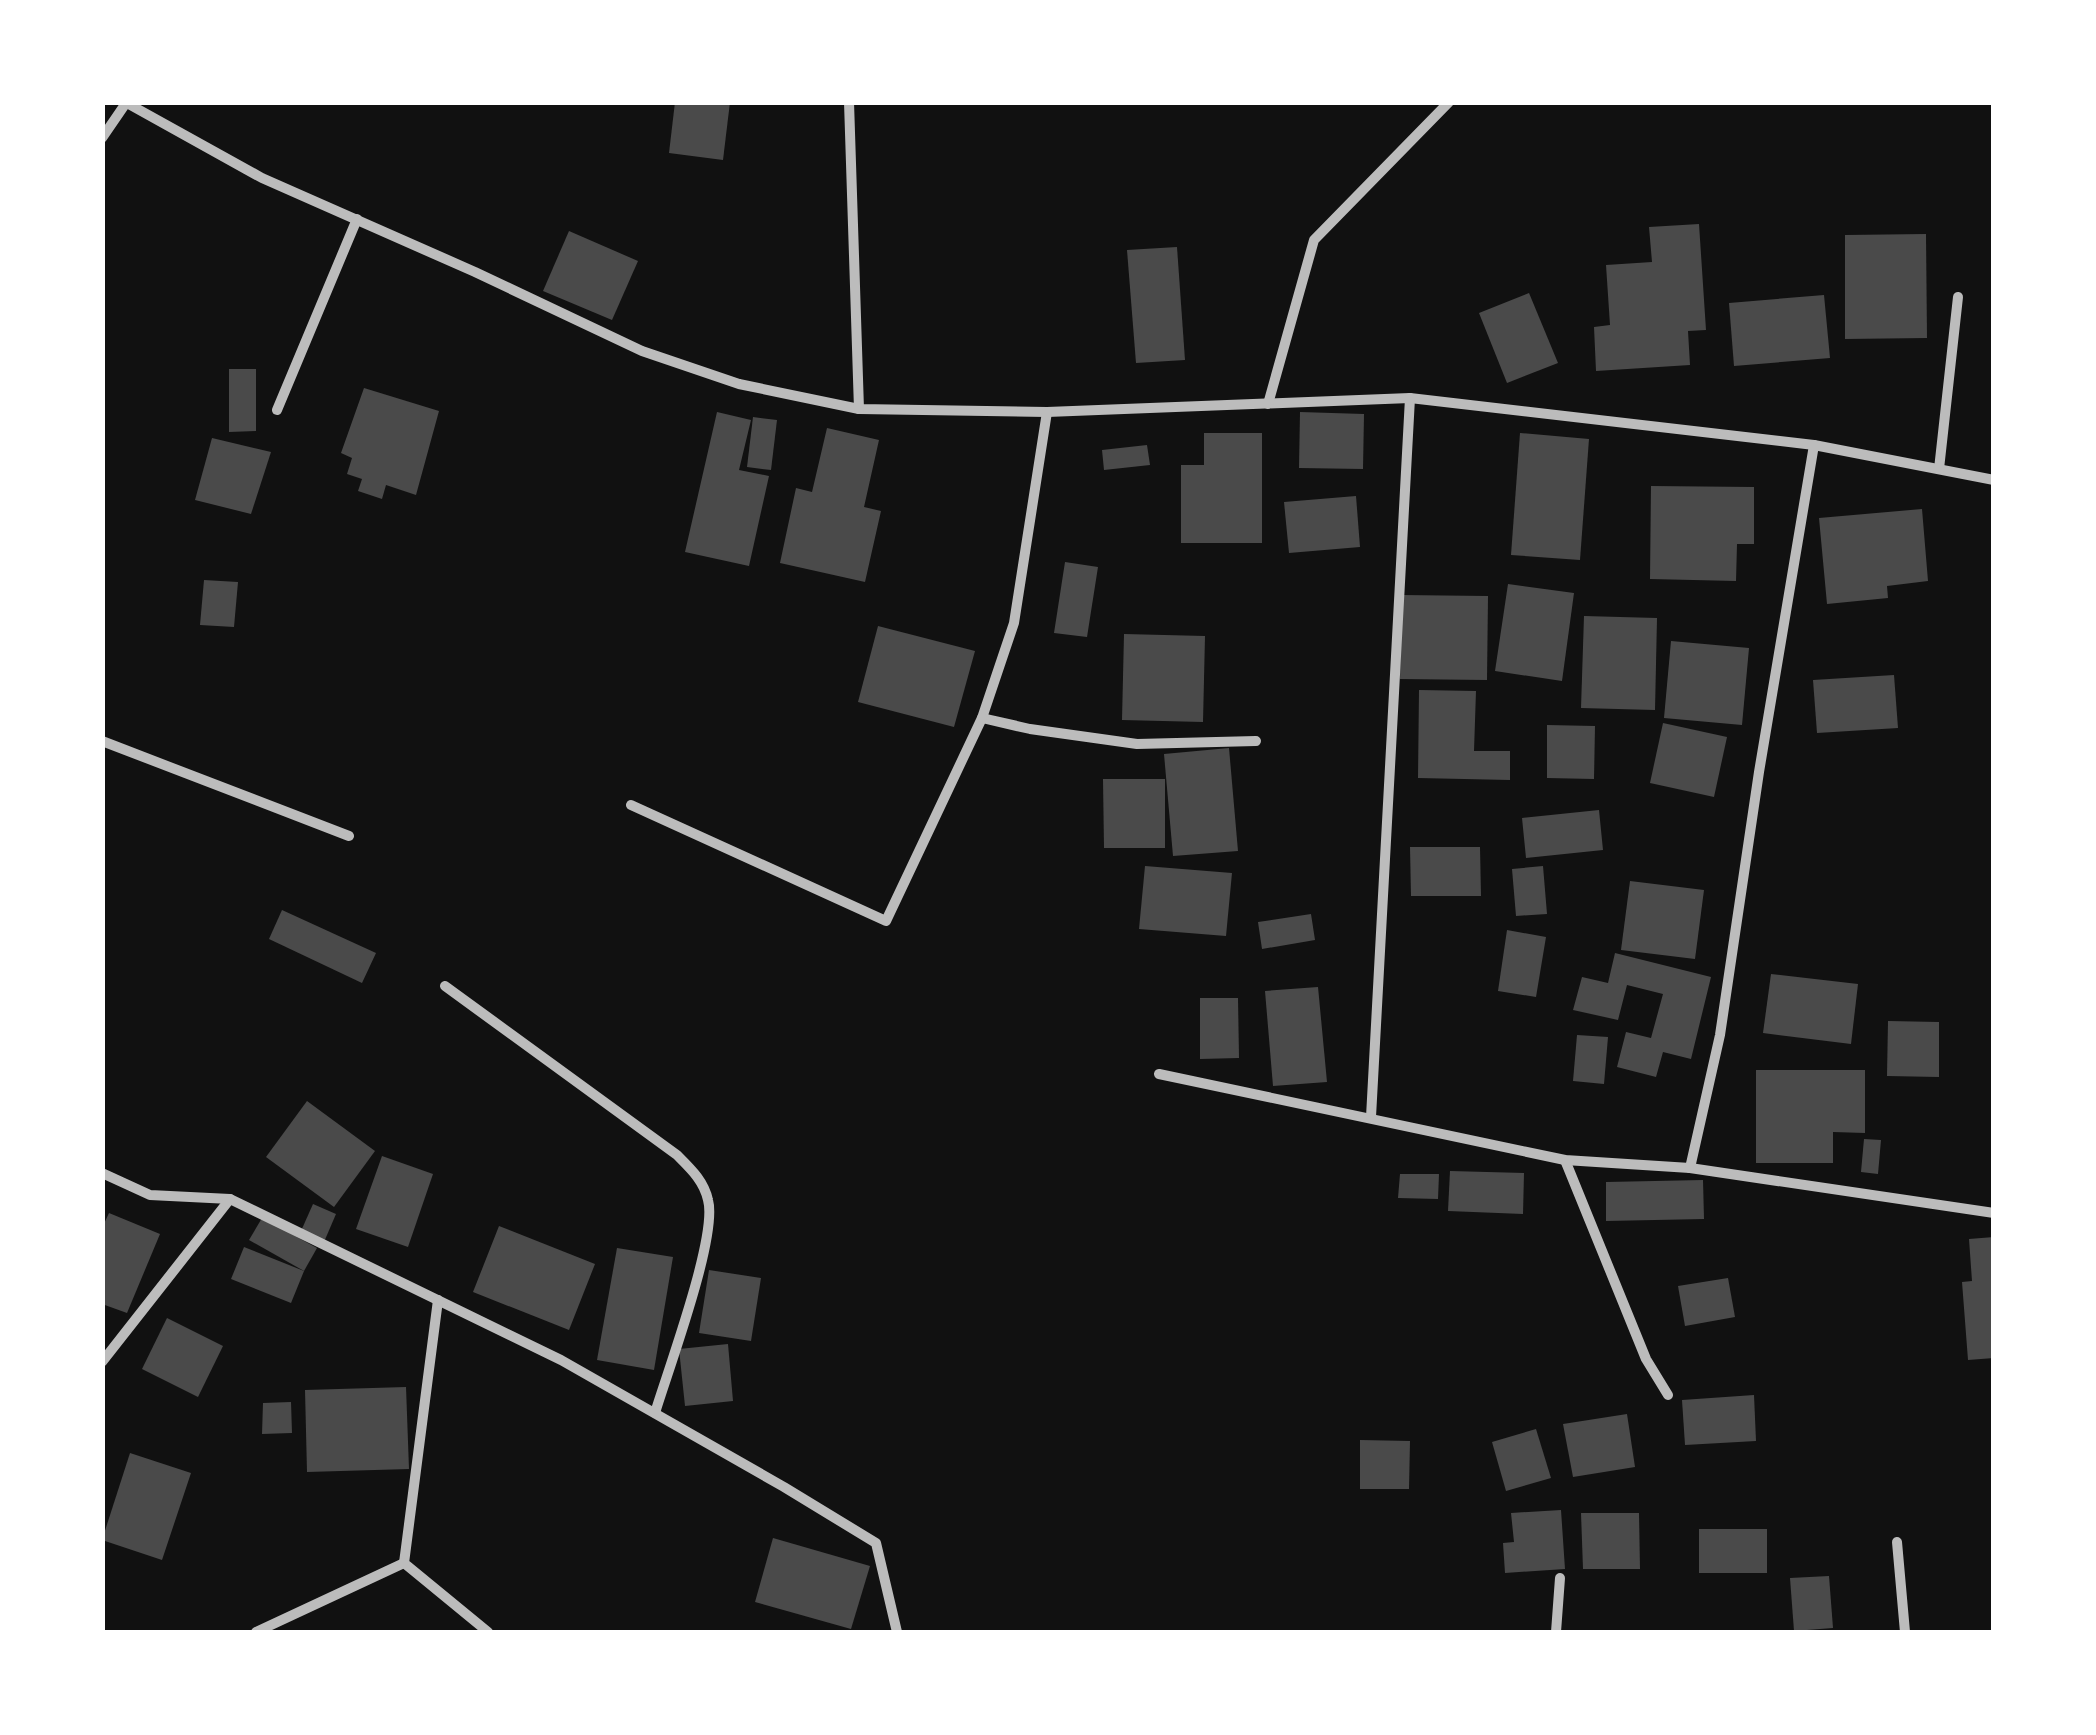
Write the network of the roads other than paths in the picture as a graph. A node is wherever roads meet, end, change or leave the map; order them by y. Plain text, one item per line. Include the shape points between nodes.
1 (849, 102) edge
2 (1449, 102) edge
3 (125, 103) edge
4 (102, 138) edge
5 (357, 219) junction
6 (1958, 296) dead end
7 (1410, 398) junction
8 (1268, 404) junction
9 (859, 409) junction
10 (277, 410) dead end
11 (1047, 412) junction
12 (1814, 445) junction
13 (1939, 469) junction
14 (1994, 480) edge
15 (982, 718) junction
16 (102, 740) edge
17 (1256, 741) dead end
18 (631, 805) dead end
19 (349, 836) dead end
20 (445, 986) dead end
21 (1159, 1074) dead end
22 (1371, 1117) junction
23 (1565, 1160) junction
24 (1690, 1168) junction
25 (102, 1173) edge
26 (230, 1199) junction
27 (1994, 1212) edge
28 (438, 1300) junction
29 (102, 1362) edge
30 (1668, 1395) dead end
31 (655, 1413) junction
32 (1897, 1542) dead end
33 (404, 1563) junction
34 (1560, 1578) dead end
35 (256, 1632) edge
36 (488, 1632) edge
37 (897, 1632) edge
38 (1556, 1632) edge
39 (1905, 1632) edge

1 - 9 street
2 - 8 street via 1314,240
3 - 4 street
3 - 5 street via 262,178
5 - 9 street via 642,351 739,384
5 - 10 street
6 - 13 street
7 - 8 street
7 - 12 street
7 - 22 street
8 - 11 street
9 - 11 street
11 - 15 street via 1014,623
12 - 13 street
12 - 24 street via 1720,1035
13 - 14 street
15 - 17 street via 1136,744
15 - 18 street via 886,921
16 - 19 street
20 - 31 street via 700,1178 708,1200 708,1238
21 - 22 street
22 - 23 street
23 - 24 street
23 - 30 street via 1646,1359
24 - 27 street
25 - 26 street via 150,1194
26 - 28 street
26 - 29 street
28 - 31 street
28 - 33 street
31 - 37 street via 876,1543
32 - 39 street
33 - 35 street
33 - 36 street
34 - 38 street

